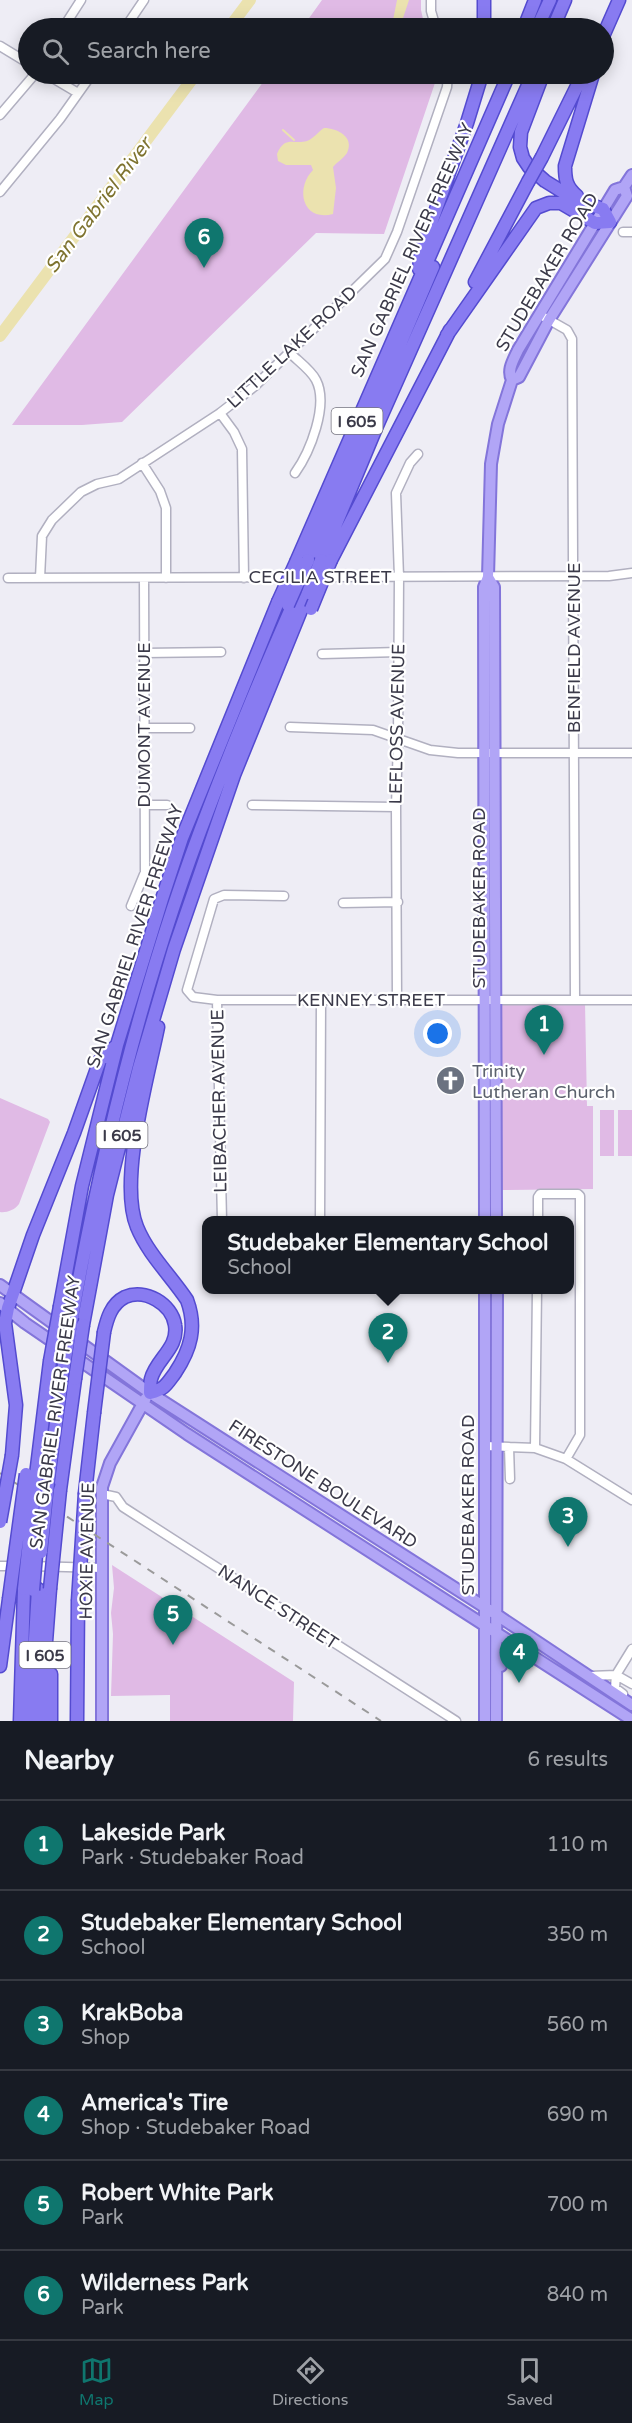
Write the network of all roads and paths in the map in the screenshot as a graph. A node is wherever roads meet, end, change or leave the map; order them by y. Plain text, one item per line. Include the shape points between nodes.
1 (81, 0) edge
2 (144, 0) edge
3 (431, 0) edge
4 (484, 0) edge
5 (535, 0) edge
6 (542, 0) edge
7 (550, 0) edge
8 (620, 0) edge
9 (564, 2) edge
10 (69, 18) edge
11 (132, 18) edge
12 (433, 18) edge
13 (484, 18) edge
14 (528, 18) edge
15 (534, 18) edge
16 (542, 18) edge
17 (557, 18) edge
18 (561, 18) edge
19 (612, 18) edge
20 (0, 46) edge
21 (18, 57) edge
22 (26, 84) edge
23 (63, 84) edge
24 (85, 84) edge
25 (447, 84) edge
26 (479, 84) edge
27 (505, 84) edge
28 (513, 84) edge
29 (529, 84) edge
30 (539, 84) edge
31 (578, 84) edge
32 (590, 84) edge
33 (78, 93) junction
34 (0, 115) edge
35 (632, 175) edge
36 (624, 187) junction
37 (0, 192) edge
38 (582, 200) junction
39 (603, 209) junction
40 (610, 222) junction
41 (595, 223) junction
42 (417, 283) junction
43 (539, 314) junction
44 (549, 320) junction
45 (447, 335) junction
46 (290, 353) junction
47 (512, 381) junction
48 (220, 413) junction
49 (418, 454) dead end
50 (142, 463) junction
51 (295, 473) dead end
52 (314, 560) junction
53 (632, 573) edge
54 (574, 576) junction
55 (399, 577) junction
56 (489, 577) junction
57 (8, 578) dead end
58 (39, 578) junction
59 (144, 578) junction
60 (166, 578) junction
61 (244, 578) junction
62 (303, 593) junction
63 (283, 603) junction
64 (144, 652) junction
65 (221, 652) dead end
66 (399, 652) junction
67 (322, 654) dead end
68 (268, 693) junction
69 (290, 727) dead end
70 (144, 728) junction
71 (190, 728) dead end
72 (398, 739) junction
73 (490, 753) junction
74 (575, 753) junction
75 (632, 753) edge
76 (145, 805) junction
77 (167, 805) dead end
78 (252, 805) dead end
79 (396, 807) junction
80 (284, 896) dead end
81 (398, 902) junction
82 (343, 903) dead end
83 (131, 906) dead end
84 (174, 949) junction
85 (218, 1000) junction
86 (321, 1000) junction
87 (397, 1000) junction
88 (490, 1000) junction
89 (575, 1000) junction
90 (632, 1000) edge
91 (117, 1045) junction
92 (222, 1216) edge
93 (320, 1216) edge
94 (485, 1216) edge
95 (496, 1216) edge
96 (538, 1216) edge
97 (0, 1285) edge
98 (12, 1293) junction
99 (485, 1294) edge
100 (497, 1294) edge
101 (537, 1294) edge
102 (4, 1305) edge
103 (66, 1312) junction
104 (57, 1366) junction
105 (150, 1393) junction
106 (142, 1404) junction
107 (490, 1447) junction
108 (509, 1447) junction
109 (535, 1448) junction
110 (566, 1459) junction
111 (484, 1467) junction
112 (38, 1478) junction
113 (510, 1479) dead end
114 (304, 1491) junction
115 (102, 1494) junction
116 (484, 1496) junction
117 (496, 1500) junction
118 (632, 1500) edge
119 (296, 1503) junction
120 (0, 1522) edge
121 (362, 1529) junction
122 (496, 1530) junction
123 (354, 1540) junction
124 (387, 1545) junction
125 (379, 1556) junction
126 (485, 1560) junction
127 (0, 1566) edge
128 (102, 1568) junction
129 (36, 1589) junction
130 (461, 1593) junction
131 (483, 1607) junction
132 (497, 1615) junction
133 (483, 1623) junction
134 (496, 1631) junction
135 (525, 1649) junction
136 (632, 1649) edge
137 (0, 1665) edge
138 (589, 1676) junction
139 (616, 1676) junction
140 (632, 1684) edge
141 (593, 1694) junction
142 (495, 1695) junction
143 (632, 1700) edge
144 (632, 1705) edge
145 (632, 1720) edge
146 (20, 1721) edge
147 (30, 1721) edge
148 (40, 1721) edge
149 (51, 1721) edge
150 (77, 1721) edge
151 (102, 1721) edge
152 (456, 1721) edge
153 (485, 1721) edge
154 (496, 1721) edge

1 - 10 street
2 - 11 street
3 - 12 street
4 - 13 highway
5 - 14 highway
6 - 15 highway
7 - 16 highway
8 - 19 highway
9 - 17 highway
9 - 18 highway
20 - 21 street
22 - 34 street
23 - 33 street
24 - 33 street
25 - 46 street, LITTLE LAKE ROAD via 385,259
26 - 42 highway via 421,251
27 - 42 highway, SAN GABRIEL RIVER FREEWAY / I 605
28 - 52 highway
29 - 52 highway, SAN GABRIEL RIVER FREEWAY / I 605
30 - 38 highway via 521,132 523,158 545,181
31 - 45 highway, bridge
32 - 38 highway via 565,166 570,190
33 - 37 street
35 - 36 main road, STUDEBAKER ROAD
36 - 39 main road, STUDEBAKER ROAD via 615,190
36 - 40 main road, STUDEBAKER ROAD via 627,196
38 - 39 highway
39 - 40 highway
39 - 41 main road, STUDEBAKER ROAD
40 - 41 highway
40 - 44 main road, STUDEBAKER ROAD
41 - 43 main road, STUDEBAKER ROAD
41 - 45 highway via 561,203 536,208
42 - 52 highway, SAN GABRIEL RIVER FREEWAY / I 605
43 - 44 street, BENFIELD AVENUE
43 - 47 main road, STUDEBAKER ROAD via 510,369
44 - 47 main road, STUDEBAKER ROAD via 519,377
44 - 54 street, BENFIELD AVENUE via 567,330 572,339
45 - 52 highway
46 - 48 street, LITTLE LAKE ROAD
46 - 51 street via 316,380 318,390 318,424 306,459
47 - 56 main road, STUDEBAKER ROAD via 498,424 491,464
48 - 50 street, LITTLE LAKE ROAD
48 - 61 street via 242,449
49 - 55 street, LEFLOSS AVENUE via 396,493
50 - 58 street, LITTLE LAKE ROAD via 119,478 81,492 52,520 42,536
50 - 60 street via 166,508
52 - 62 highway, SAN GABRIEL RIVER FREEWAY / I 605, bridge
52 - 63 highway, SAN GABRIEL RIVER FREEWAY / I 605, bridge
52 - 68 highway, bridge via 311,609
53 - 54 street, CECILIA STREET
54 - 56 street, CECILIA STREET
54 - 74 street, BENFIELD AVENUE
55 - 56 street, CECILIA STREET
55 - 61 street, CECILIA STREET
55 - 66 street, LEFLOSS AVENUE
56 - 73 main road, STUDEBAKER ROAD via 494,587
57 - 58 street, CECILIA STREET
58 - 59 street, CECILIA STREET
59 - 60 street, CECILIA STREET
59 - 64 street, DUMONT AVENUE
60 - 61 street, CECILIA STREET
62 - 68 highway, SAN GABRIEL RIVER FREEWAY / I 605
62 - 103 highway via 209,806 152,977
63 - 91 highway, SAN GABRIEL RIVER FREEWAY / I 605 via 182,838
63 - 103 highway via 210,791 153,957 106,1128
64 - 65 street
64 - 70 street, DUMONT AVENUE
66 - 67 street
66 - 72 street, LEFLOSS AVENUE
68 - 84 highway, SAN GABRIEL RIVER FREEWAY / I 605 via 234,775
69 - 72 street via 373,730
70 - 71 street
70 - 76 street, DUMONT AVENUE
72 - 73 street via 430,750
72 - 79 street, LEFLOSS AVENUE
73 - 74 street
73 - 88 main road, STUDEBAKER ROAD
74 - 75 street
74 - 89 street, BENFIELD AVENUE
76 - 77 street
76 - 83 street, DUMONT AVENUE via 145,872
78 - 79 street
79 - 81 street, LEFLOSS AVENUE
80 - 85 street, LEIBACHER AVENUE via 224,895 214,899 187,990 193,997
81 - 82 street
81 - 87 street, LEFLOSS AVENUE
84 - 105 highway via 140,1116 129,1196 138,1230 187,1300 193,1327 183,1361 163,1389
84 - 129 highway, SAN GABRIEL RIVER FREEWAY / I 605, bridge via 107,1195 83,1325 60,1490
85 - 86 street, KENNEY STREET
85 - 92 street, LEIBACHER AVENUE
86 - 87 street, KENNEY STREET
86 - 93 street
87 - 88 street, KENNEY STREET
88 - 89 street, KENNEY STREET
88 - 94 main road, STUDEBAKER ROAD
88 - 95 main road, STUDEBAKER ROAD
89 - 90 street, KENNEY STREET
91 - 98 highway via 100,1060
91 - 103 highway, SAN GABRIEL RIVER FREEWAY / I 605 via 82,1186
96 - 110 street via 540,1194 580,1196 580,1435
97 - 98 main road, FIRESTONE BOULEVARD
98 - 102 highway
98 - 105 main road, FIRESTONE BOULEVARD
99 - 107 main road, STUDEBAKER ROAD
100 - 107 main road, STUDEBAKER ROAD
101 - 109 street
102 - 106 main road, FIRESTONE BOULEVARD
102 - 120 highway, bridge via 16,1405
103 - 104 highway, SAN GABRIEL RIVER FREEWAY / I 605, bridge
104 - 112 highway
104 - 112 highway, SAN GABRIEL RIVER FREEWAY / I 605 via 39,1450
105 - 106 main road, HOXIE AVENUE
105 - 114 main road, FIRESTONE BOULEVARD
105 - 150 highway, bridge via 151,1378 174,1342 175,1325 160,1301 143,1295 126,1297 112,1309 104,1332 94,1413 78,1601
106 - 115 main road, HOXIE AVENUE via 105,1474
106 - 119 main road, FIRESTONE BOULEVARD
107 - 108 street
107 - 111 main road, STUDEBAKER ROAD
107 - 117 main road, STUDEBAKER ROAD
108 - 109 street
108 - 113 street
109 - 110 street
110 - 118 street
111 - 116 main road, STUDEBAKER ROAD
111 - 117 main road via 490,1467 492,1472
112 - 129 highway, SAN GABRIEL RIVER FREEWAY / I 605, bridge
112 - 137 highway, bridge via 9,1599
114 - 119 main road
114 - 121 main road, FIRESTONE BOULEVARD
115 - 128 main road, HOXIE AVENUE
115 - 152 street, NANCE STREET via 116,1497 123,1507
116 - 122 main road via 490,1504 491,1525
116 - 126 main road, STUDEBAKER ROAD
117 - 122 main road, STUDEBAKER ROAD
119 - 123 main road, FIRESTONE BOULEVARD
121 - 123 main road
121 - 124 main road, FIRESTONE BOULEVARD
122 - 132 main road, STUDEBAKER ROAD
123 - 125 main road, FIRESTONE BOULEVARD
124 - 125 main road
124 - 130 main road, FIRESTONE BOULEVARD
125 - 133 main road, FIRESTONE BOULEVARD
126 - 130 main road via 479,1586
126 - 131 main road, STUDEBAKER ROAD
127 - 128 street
128 - 151 main road, HOXIE AVENUE
129 - 146 highway, SAN GABRIEL RIVER FREEWAY / I 605 via 21,1642
129 - 147 highway
129 - 148 highway, SAN GABRIEL RIVER FREEWAY / I 605
129 - 149 highway
130 - 131 main road, FIRESTONE BOULEVARD
131 - 132 main road, FIRESTONE BOULEVARD
131 - 133 main road, STUDEBAKER ROAD
132 - 134 main road, STUDEBAKER ROAD
132 - 138 main road, FIRESTONE BOULEVARD
133 - 134 main road, FIRESTONE BOULEVARD
133 - 153 main road, STUDEBAKER ROAD
134 - 135 main road, FIRESTONE BOULEVARD
134 - 142 main road, STUDEBAKER ROAD
135 - 141 main road, FIRESTONE BOULEVARD
135 - 142 main road via 503,1653 500,1687
136 - 139 street
138 - 139 street
138 - 144 main road, FIRESTONE BOULEVARD
139 - 140 street
139 - 143 street via 615,1688
141 - 144 main road via 601,1691 623,1705
141 - 145 main road, FIRESTONE BOULEVARD
142 - 154 main road, STUDEBAKER ROAD

